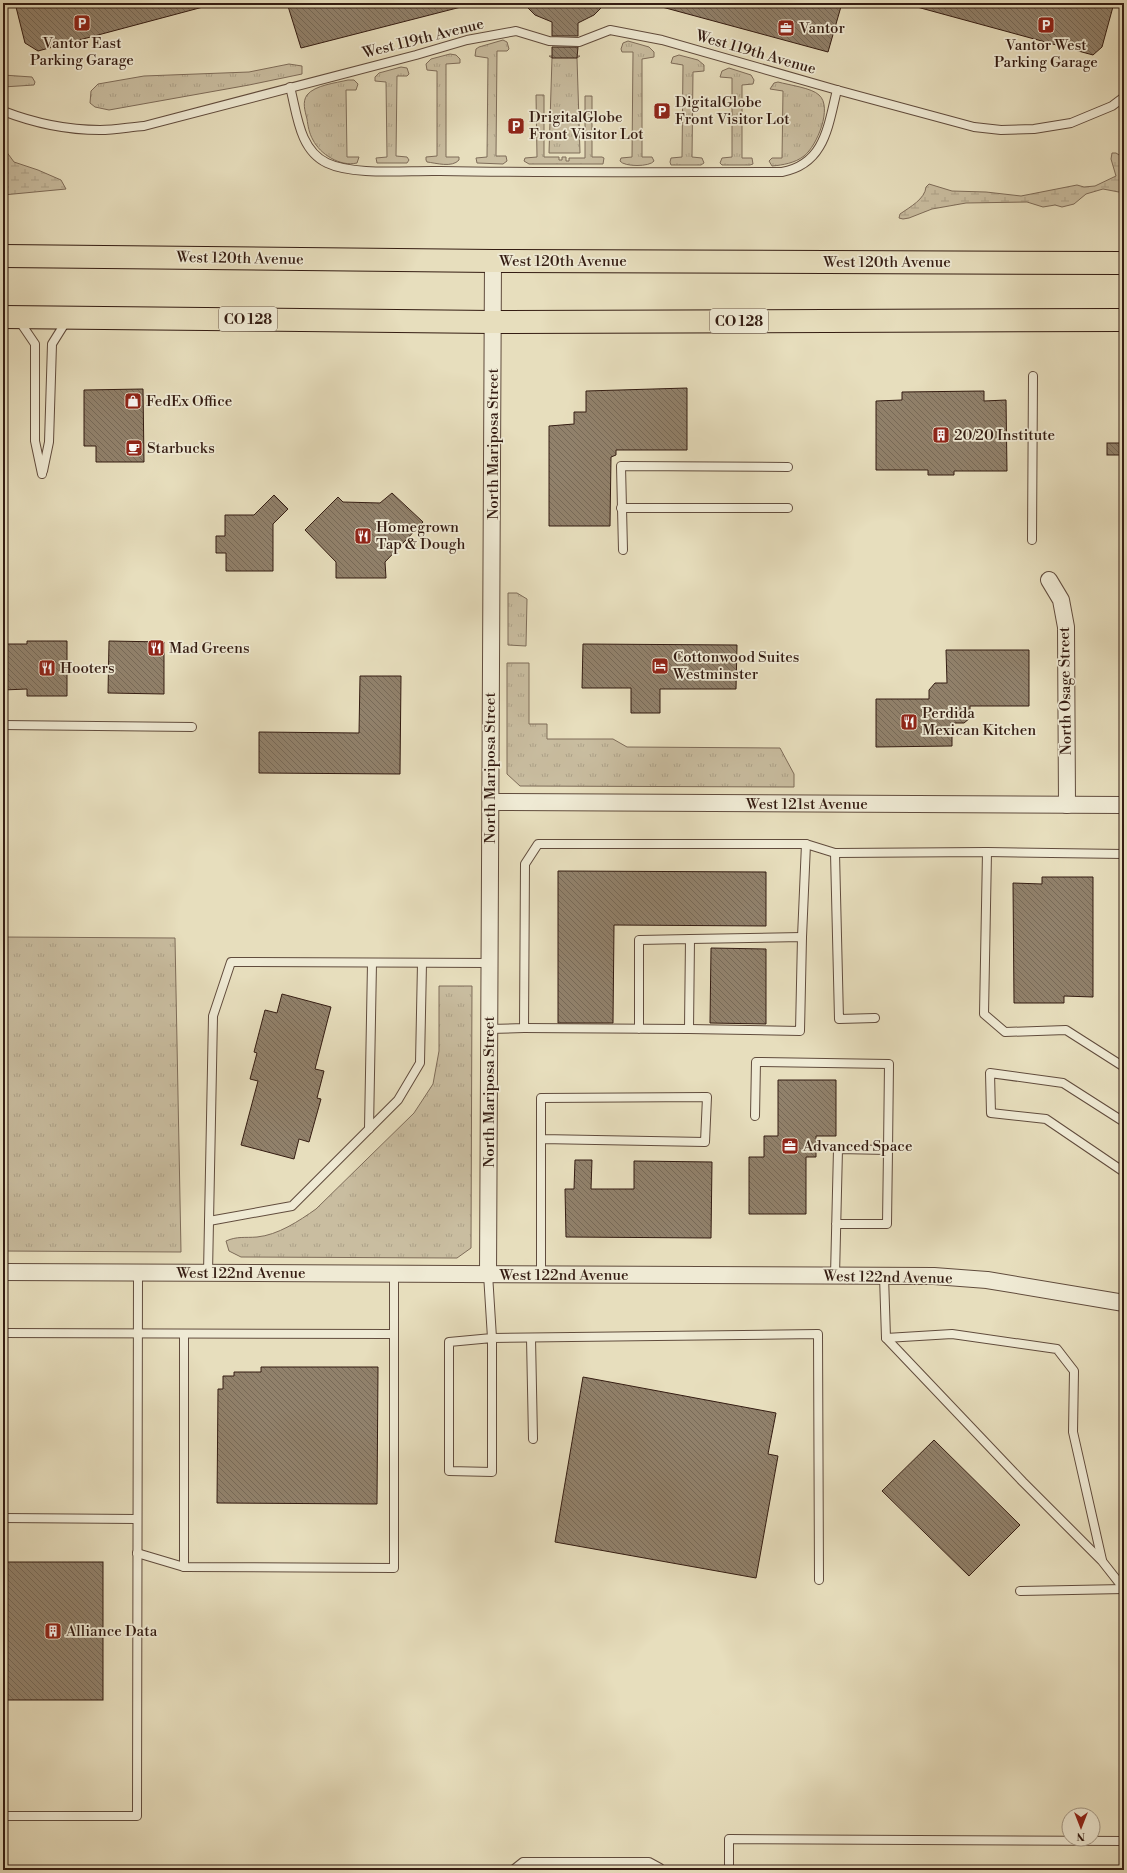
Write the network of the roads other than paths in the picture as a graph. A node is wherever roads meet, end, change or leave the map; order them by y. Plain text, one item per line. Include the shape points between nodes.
1 (290, 87) junction
2 (837, 90) junction
3 (1124, 97) edge
4 (3, 111) edge
5 (3, 256) edge
6 (493, 261) junction
7 (1124, 263) edge
8 (10, 317) edge
9 (69, 317) junction
10 (1124, 320) edge
11 (492, 322) junction
12 (1033, 376) dead end
13 (788, 467) dead end
14 (621, 508) junction
15 (788, 508) dead end
16 (1032, 540) dead end
17 (623, 550) dead end
18 (1049, 580) dead end
19 (3, 726) edge
20 (192, 727) dead end
21 (491, 802) junction
22 (1067, 805) junction
23 (1124, 805) edge
24 (806, 844) junction
25 (987, 852) junction
26 (834, 853) junction
27 (1124, 854) edge
28 (802, 937) junction
29 (690, 939) junction
30 (372, 962) junction
31 (422, 962) junction
32 (490, 963) junction
33 (875, 1018) dead end
34 (524, 1028) junction
35 (489, 1029) junction
36 (639, 1029) junction
37 (689, 1029) junction
38 (1124, 1067) edge
39 (755, 1116) dead end
40 (1124, 1122) edge
41 (369, 1129) junction
42 (541, 1138) junction
43 (888, 1150) junction
44 (1124, 1172) edge
45 (209, 1221) junction
46 (836, 1224) junction
47 (3, 1272) edge
48 (138, 1272) junction
49 (208, 1273) junction
50 (394, 1274) junction
51 (488, 1274) junction
52 (541, 1275) junction
53 (835, 1276) junction
54 (884, 1276) junction
55 (1124, 1303) edge
56 (3, 1333) edge
57 (137, 1334) junction
58 (184, 1334) junction
59 (394, 1334) junction
60 (492, 1338) junction
61 (531, 1338) junction
62 (886, 1338) junction
63 (532, 1438) dead end
64 (3, 1518) edge
65 (137, 1519) junction
66 (137, 1553) junction
67 (1102, 1561) junction
68 (184, 1567) junction
69 (819, 1580) dead end
70 (1124, 1589) edge
71 (1020, 1591) dead end
72 (3, 1816) edge
73 (1124, 1840) edge
74 (513, 1870) edge
75 (661, 1870) edge
76 (729, 1870) edge

1 - 2 lane, West 119th Avenue via 467,40 509,32 516,31 549,40 579,42 612,30 664,40
1 - 2 lane via 304,142 326,163 366,171 782,172 805,163 822,144
1 - 4 lane, West 119th Avenue via 144,126 100,130 58,126
2 - 3 lane, West 119th Avenue via 974,127 1001,130 1034,129 1071,123 1112,106
5 - 6 main road, West 120th Avenue
6 - 7 main road, West 120th Avenue
6 - 11 street, North Mariposa Street
8 - 9 main road, CO 128
8 - 9 lane via 35,344 35,441 42,474 49,442 52,344
9 - 11 main road, CO 128
10 - 11 main road, CO 128
11 - 21 street, North Mariposa Street
12 - 16 lane
13 - 14 lane via 621,466
14 - 15 lane
14 - 17 lane
18 - 22 street, North Osage Street via 1061,600 1066,627
19 - 20 lane
21 - 22 street, West 121st Avenue
21 - 32 street, North Mariposa Street
22 - 23 street, West 121st Avenue
24 - 26 lane
24 - 28 lane
24 - 34 lane via 538,844 524,864
25 - 26 lane
25 - 27 lane
25 - 38 lane via 984,1014 1005,1032 1066,1030
26 - 33 lane via 839,1019
28 - 29 lane
28 - 37 lane via 800,1031
29 - 36 lane via 639,940
29 - 37 lane
30 - 31 lane
30 - 41 lane
30 - 45 lane via 231,962 213,1016
31 - 32 lane
31 - 41 lane via 420,1063 398,1100
32 - 35 street, North Mariposa Street
34 - 35 lane
34 - 36 lane
35 - 51 street, North Mariposa Street
36 - 37 lane
39 - 43 lane via 756,1062 889,1064
40 - 44 lane via 1063,1083 990,1073 991,1113 1046,1119
41 - 45 lane via 292,1206
42 - 42 lane via 541,1098 707,1097 705,1142
42 - 52 lane
43 - 46 lane via 887,1224
43 - 46 lane via 838,1149
45 - 49 lane
46 - 53 lane
47 - 48 street, West 122nd Avenue
48 - 49 street, West 122nd Avenue
48 - 57 lane
49 - 50 street, West 122nd Avenue
50 - 51 street, West 122nd Avenue
50 - 59 lane
51 - 52 street, West 122nd Avenue
51 - 60 lane
52 - 53 street, West 122nd Avenue
53 - 54 street, West 122nd Avenue
54 - 55 street, West 122nd Avenue via 987,1280
54 - 62 lane
56 - 57 lane
57 - 58 lane
57 - 65 lane
58 - 59 lane
58 - 68 lane
59 - 68 lane via 394,1568
60 - 60 lane via 492,1472 448,1471 448,1342
60 - 61 lane
61 - 63 lane
61 - 69 lane via 818,1334
62 - 67 lane via 1022,1482
62 - 67 lane via 952,1334 1057,1349 1074,1371 1073,1432
64 - 65 lane
65 - 66 lane
66 - 68 lane
66 - 72 lane via 137,1816
67 - 70 lane
70 - 71 lane
73 - 76 lane via 729,1839
74 - 75 lane via 523,1862 649,1862

